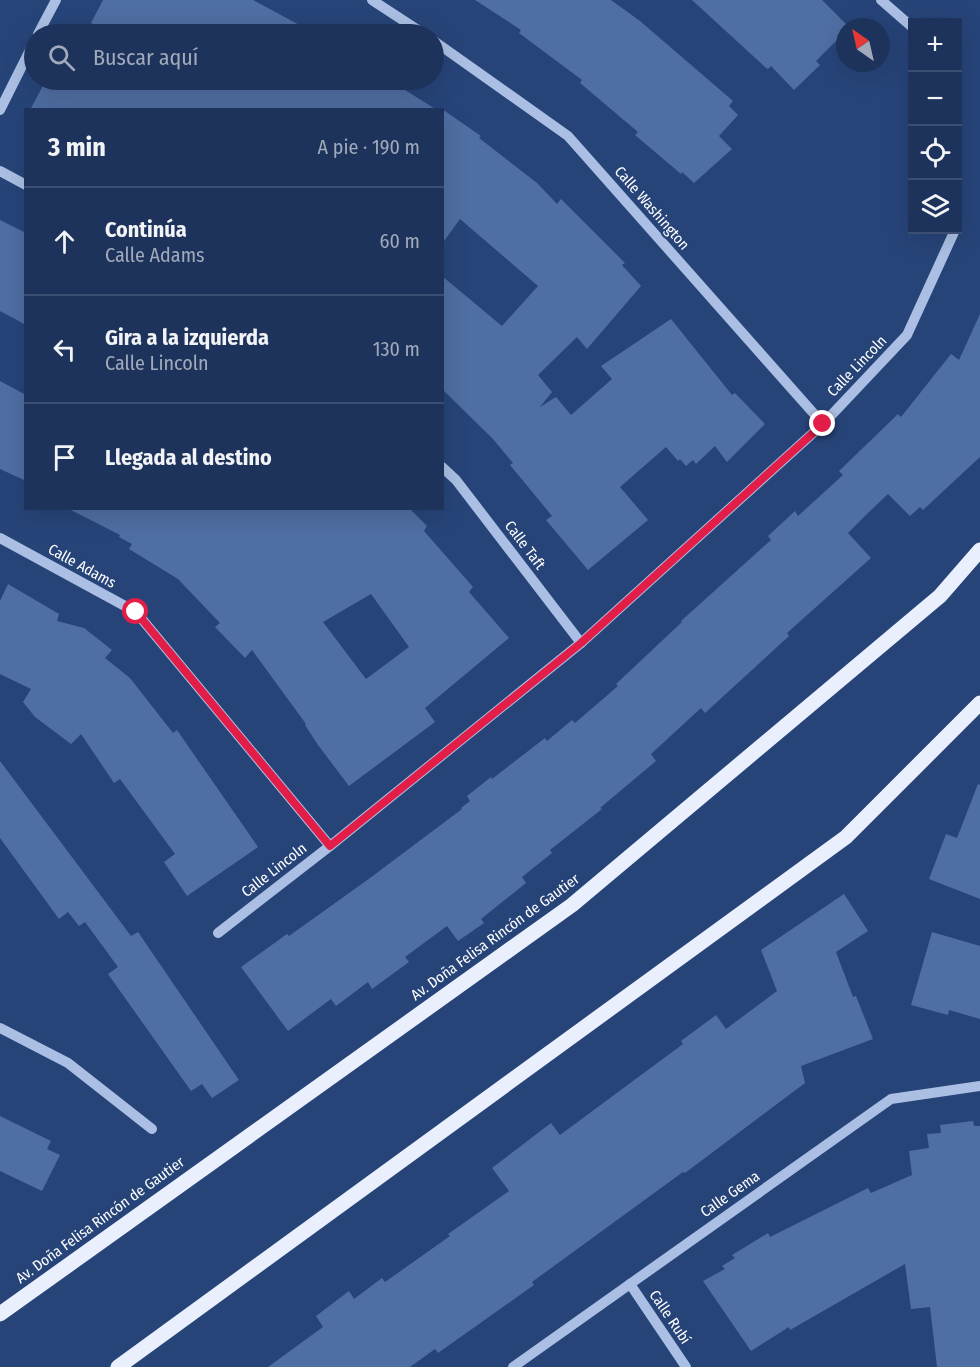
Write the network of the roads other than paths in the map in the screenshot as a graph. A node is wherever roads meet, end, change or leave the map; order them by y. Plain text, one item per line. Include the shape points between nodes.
1 (56, 0) edge
2 (372, 0) edge
3 (881, 0) edge
4 (43, 24) edge
5 (409, 24) edge
6 (908, 24) edge
7 (444, 48) edge
8 (24, 62) edge
9 (0, 110) edge
10 (0, 171) edge
11 (24, 184) edge
12 (953, 234) edge
13 (823, 424) junction
14 (444, 469) edge
15 (0, 538) edge
16 (980, 550) edge
17 (581, 643) junction
18 (980, 703) edge
19 (330, 846) junction
20 (218, 933) dead end
21 (0, 1028) edge
22 (980, 1086) edge
23 (152, 1129) dead end
24 (630, 1284) junction
25 (0, 1314) edge
26 (118, 1367) edge
27 (513, 1367) edge
28 (686, 1367) edge

1 - 4 street
2 - 5 street
3 - 6 street
7 - 13 street, Calle Washington via 568,136
8 - 9 street
10 - 11 street
12 - 13 street, Calle Lincoln via 907,335
13 - 17 street, Calle Lincoln
14 - 17 street, Calle Taft
15 - 19 street, Calle Adams via 136,612
16 - 25 main road, Av. Doña Felisa Rincón de Gautier via 940,596 572,905
17 - 19 street, Calle Lincoln
18 - 26 main road via 846,837
19 - 20 street, Calle Lincoln
21 - 23 street via 68,1063
22 - 24 street, Calle Gema via 891,1099
24 - 27 street, Calle Gema
24 - 28 street, Calle Rubí

